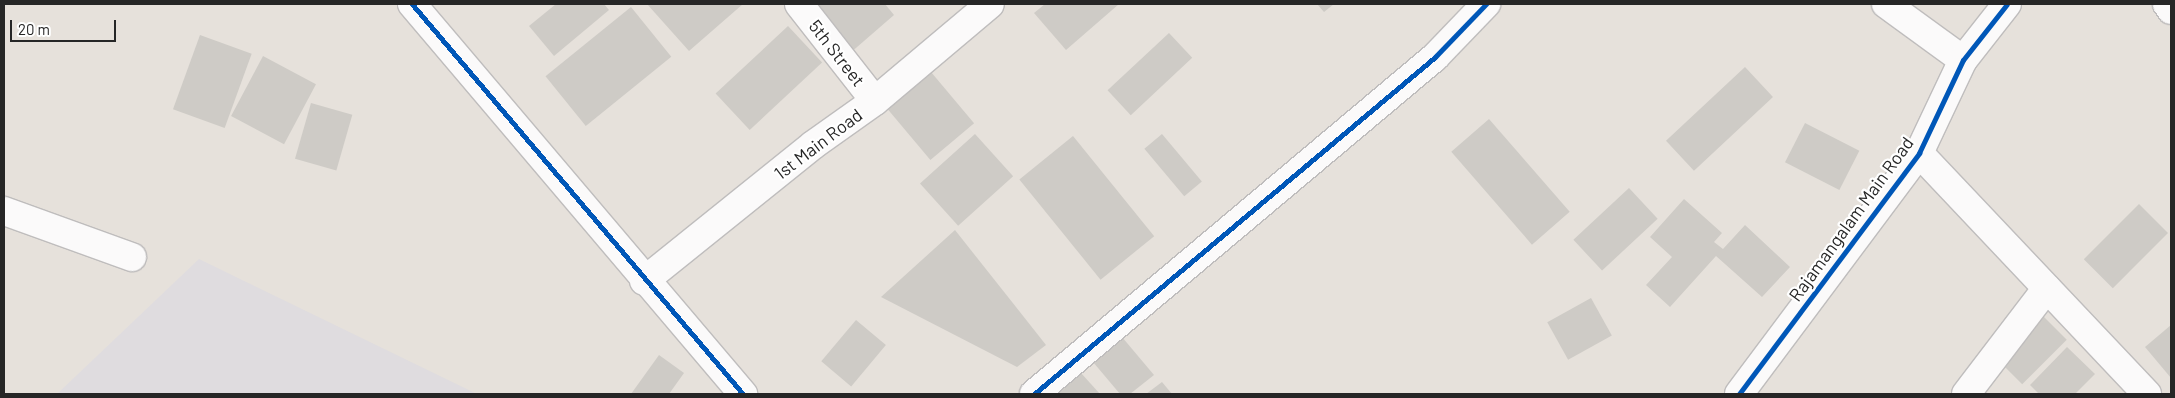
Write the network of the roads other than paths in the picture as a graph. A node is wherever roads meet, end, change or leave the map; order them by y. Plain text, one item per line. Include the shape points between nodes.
1 (412, 4) edge
2 (799, 4) edge
3 (990, 4) edge
4 (1486, 4) edge
5 (1886, 4) edge
6 (2007, 4) edge
7 (2167, 4) edge
8 (2171, 10) edge
9 (1963, 60) junction
10 (874, 101) junction
11 (1919, 153) junction
12 (4, 210) edge
13 (132, 257) dead end
14 (644, 281) junction
15 (2047, 288) junction
16 (743, 394) edge
17 (1034, 394) edge
18 (1739, 394) edge
19 (1966, 394) edge
20 (2147, 394) edge

1 - 14 street
2 - 10 street, 5th Street
3 - 10 street, 1st Main Road
4 - 17 street via 1435,57
5 - 9 street
6 - 9 street, Rajamangalam Main Road
7 - 8 street
9 - 11 street, Rajamangalam Main Road
10 - 14 street, 1st Main Road via 813,145
11 - 15 street
11 - 18 street, Rajamangalam Main Road
12 - 13 street
14 - 16 street
15 - 19 street
15 - 20 street

